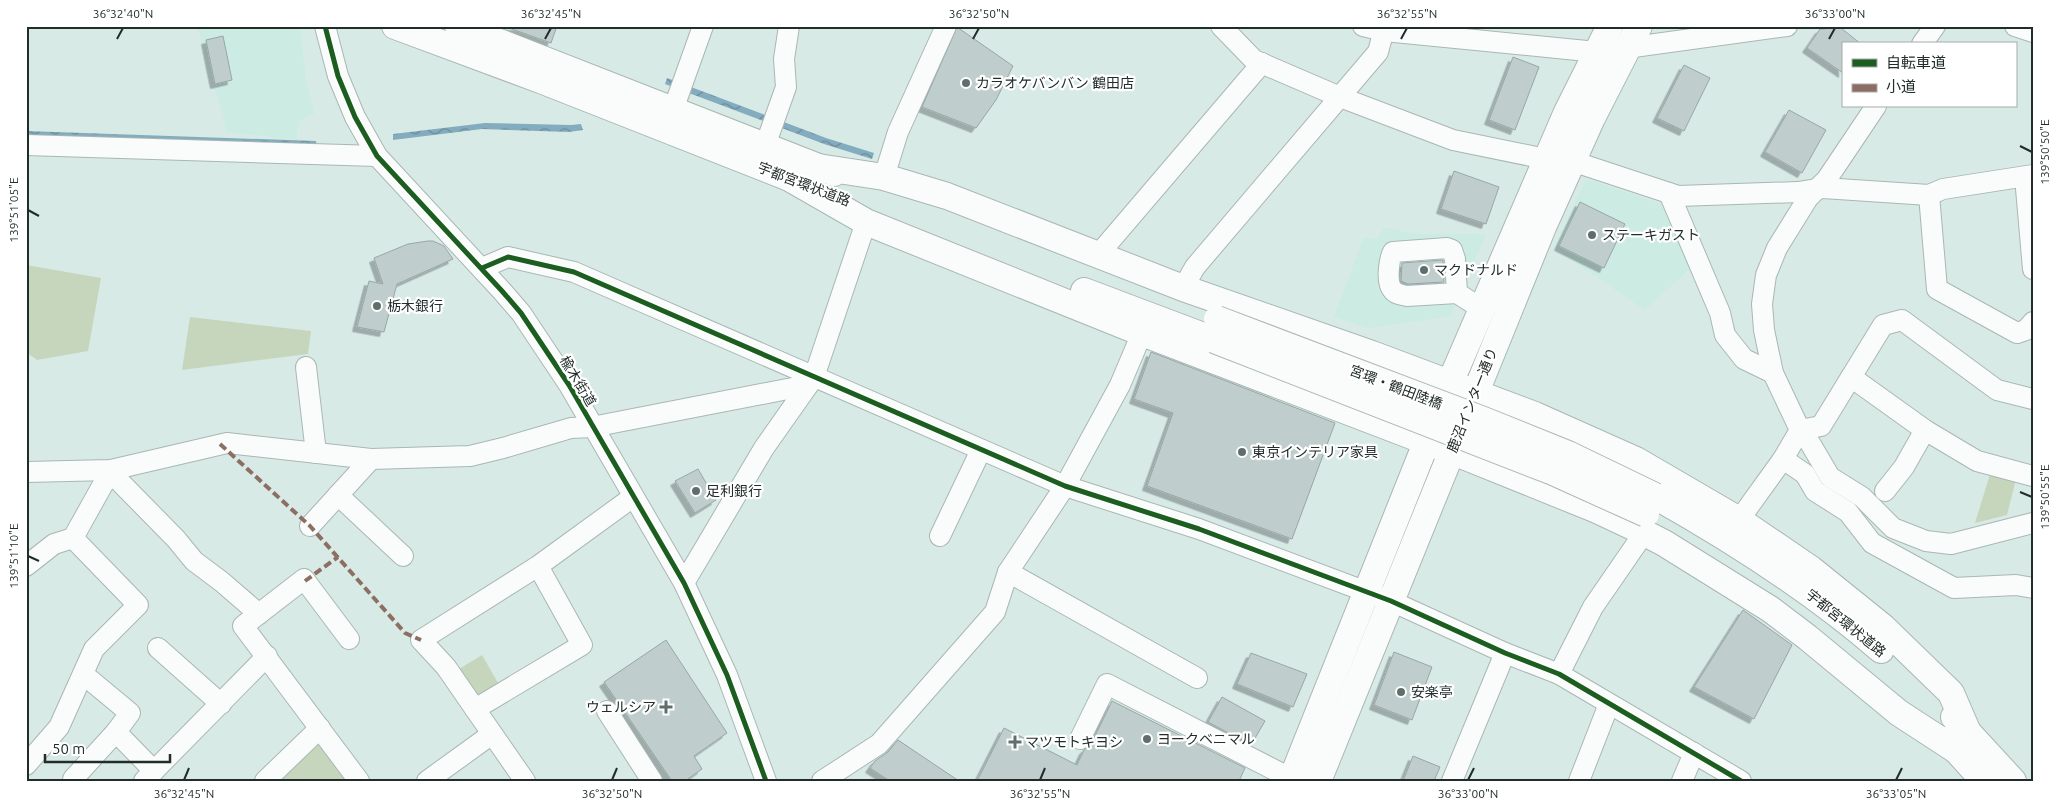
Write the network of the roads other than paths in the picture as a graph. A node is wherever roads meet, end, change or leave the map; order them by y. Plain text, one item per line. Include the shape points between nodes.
1 (325, 26) edge
2 (395, 26) edge
3 (458, 26) edge
4 (703, 26) edge
5 (789, 26) edge
6 (946, 26) edge
7 (1221, 26) edge
8 (1363, 26) edge
9 (1610, 26) edge
10 (1640, 26) edge
11 (1787, 26) edge
12 (1935, 26) edge
13 (2014, 26) edge
14 (1384, 28) edge
15 (2033, 32) edge
16 (1923, 42) edge
17 (1627, 49) junction
18 (1597, 52) junction
19 (1262, 63) junction
20 (679, 94) junction
21 (1340, 97) junction
22 (1875, 108) edge
23 (770, 130) junction
24 (26, 145) edge
25 (377, 156) junction
26 (1546, 159) junction
27 (1572, 161) junction
28 (818, 167) junction
29 (2029, 176) edge
30 (884, 177) junction
31 (791, 179) junction
32 (1818, 189) junction
33 (1669, 193) junction
34 (1929, 195) junction
35 (866, 222) junction
36 (1098, 255) junction
37 (482, 268) junction
38 (2033, 269) edge
39 (1183, 288) junction
40 (1457, 293) dead end
41 (1482, 308) junction
42 (2033, 322) edge
43 (1216, 330) junction
44 (1142, 333) junction
45 (306, 367) dead end
46 (1773, 373) junction
47 (1851, 378) junction
48 (811, 381) junction
49 (1450, 383) junction
50 (1474, 393) junction
51 (2033, 399) edge
52 (592, 426) junction
53 (1800, 430) junction
54 (1925, 430) junction
55 (1426, 441) junction
56 (981, 450) junction
57 (1451, 451) junction
58 (316, 453) junction
59 (371, 459) junction
60 (1783, 459) junction
61 (111, 470) junction
62 (26, 472) edge
63 (2033, 476) edge
64 (1065, 486) junction
65 (1885, 491) dead end
66 (338, 495) junction
67 (633, 497) junction
68 (1648, 514) junction
69 (1739, 520) junction
70 (2033, 523) edge
71 (310, 526) dead end
72 (940, 536) dead end
73 (73, 538) junction
74 (404, 554) dead end
75 (26, 566) edge
76 (538, 566) junction
77 (1008, 572) junction
78 (684, 584) junction
79 (2033, 588) edge
80 (1366, 592) junction
81 (1390, 601) junction
82 (258, 614) junction
83 (349, 639) dead end
84 (158, 648) dead end
85 (1505, 653) junction
86 (267, 656) junction
87 (83, 674) junction
88 (1559, 674) junction
89 (1197, 678) dead end
90 (222, 704) junction
91 (1609, 704) junction
92 (475, 709) junction
93 (607, 711) dead end
94 (320, 728) junction
95 (116, 732) junction
96 (492, 734) junction
97 (1080, 739) dead end
98 (1963, 741) junction
99 (1694, 753) junction
100 (26, 765) edge
101 (149, 776) edge
102 (73, 779) dead end
103 (1460, 779) edge
104 (1292, 780) edge
105 (265, 781) edge
106 (359, 781) edge
107 (428, 781) edge
108 (524, 781) edge
109 (652, 781) edge
110 (766, 781) edge
111 (822, 781) edge
112 (1318, 781) edge
113 (1579, 781) edge
114 (1682, 781) edge
115 (1741, 781) edge
116 (1984, 781) edge
117 (2013, 781) edge

1 - 25 street, 楡木街道 via 338,76 355,117
2 - 31 main road, 宇都宮環状道路 via 543,80
3 - 20 main road, 宇都宮環状道路
4 - 20 street
5 - 23 street via 784,59 786,87
6 - 30 street via 898,132
7 - 19 street via 1254,60
8 - 14 street
9 - 18 main road, 鹿沼インター通り
10 - 17 main road, 鹿沼インター通り
11 - 17 street
12 - 16 street
13 - 15 street
14 - 18 street
14 - 21 street via 1378,52
17 - 18 street
17 - 27 main road, 鹿沼インター通り
18 - 26 main road, 鹿沼インター通り
19 - 21 street
19 - 36 street
20 - 23 main road, 宇都宮環状道路
21 - 26 street via 1453,140
21 - 39 street via 1195,267
22 - 32 street
23 - 28 main road, 宇都宮環状道路
24 - 25 street
25 - 37 street, 楡木街道
26 - 41 main road, 鹿沼インター通り
27 - 33 street
27 - 50 main road, 鹿沼インター通り
28 - 30 main road
28 - 43 main road, 宇都宮環状道路
29 - 34 street via 1943,189
29 - 38 street
30 - 36 main road via 947,196
31 - 35 main road
31 - 43 main road, 宇都宮環状道路
32 - 33 street via 1678,196
32 - 34 street
32 - 46 street via 1808,198 1777,248 1766,275 1762,304
33 - 46 street via 1720,312 1725,335 1744,359
34 - 42 street via 1937,289 2017,333 2026,330
35 - 44 main road
35 - 48 street
36 - 39 main road
37 - 48 street via 508,257 574,272
37 - 52 street, 楡木街道 via 521,313
39 - 49 main road
40 - 41 street
41 - 49 main road, 鹿沼インター通り
43 - 68 main road, 宮環・鶴田陸橋, bridge
44 - 55 main road
44 - 64 street via 1120,384
45 - 58 street
46 - 53 street
47 - 51 street via 1883,324 1902,320 1997,390
47 - 53 street via 1821,426
47 - 54 street
48 - 52 street
48 - 56 street
48 - 78 street via 764,448
49 - 50 main road
49 - 55 main road, 鹿沼インター通り
50 - 57 main road, 鹿沼インター通り
50 - 69 main road via 1636,460
52 - 59 street via 571,428 470,456
52 - 67 street, 楡木街道
53 - 60 street
53 - 70 street via 1830,477 1862,497 1893,528 1926,541 1951,544
54 - 63 street via 1977,460
54 - 65 street via 1904,467
55 - 57 main road
55 - 80 main road, 鹿沼インター通り
56 - 64 street
56 - 72 street
57 - 68 main road via 1597,510
57 - 81 main road, 鹿沼インター通り
58 - 59 street
58 - 61 street via 227,443
59 - 66 street
60 - 69 street
60 - 79 street via 1805,474 1815,491 1848,512 1872,543 1954,588 2016,585
61 - 62 street
61 - 73 street
61 - 82 street via 194,561
64 - 77 street
64 - 80 street via 1199,529
66 - 71 street
66 - 74 street
67 - 76 street
67 - 78 street, 楡木街道
68 - 88 street via 1593,607
68 - 98 main road, 宇都宮環状道路 via 1782,595
69 - 98 main road via 1811,569 1883,628 1951,693
73 - 75 street via 54,544
73 - 87 street via 138,605 94,649
76 - 92 street via 582,645
76 - 92 street via 421,640 446,667
77 - 89 street
77 - 111 street via 994,612 879,744
78 - 110 street, 楡木街道 via 727,675
80 - 81 street
80 - 104 main road, 鹿沼インター通り
81 - 85 street
81 - 112 main road, 鹿沼インター通り
82 - 83 street via 304,579
82 - 86 street via 243,626
84 - 90 street
85 - 88 street
85 - 103 street
86 - 90 street
86 - 94 street
87 - 95 street via 130,713
87 - 100 street via 59,727
88 - 91 street
90 - 101 street
91 - 99 street
91 - 113 street
92 - 96 street
93 - 109 street
94 - 105 street
94 - 106 street
95 - 101 street
95 - 102 street
96 - 107 street
96 - 108 street
97 - 104 street via 1107,684
98 - 116 main road, 宇都宮環状道路
98 - 117 main road, 宇都宮環状道路
99 - 114 street
99 - 115 street

